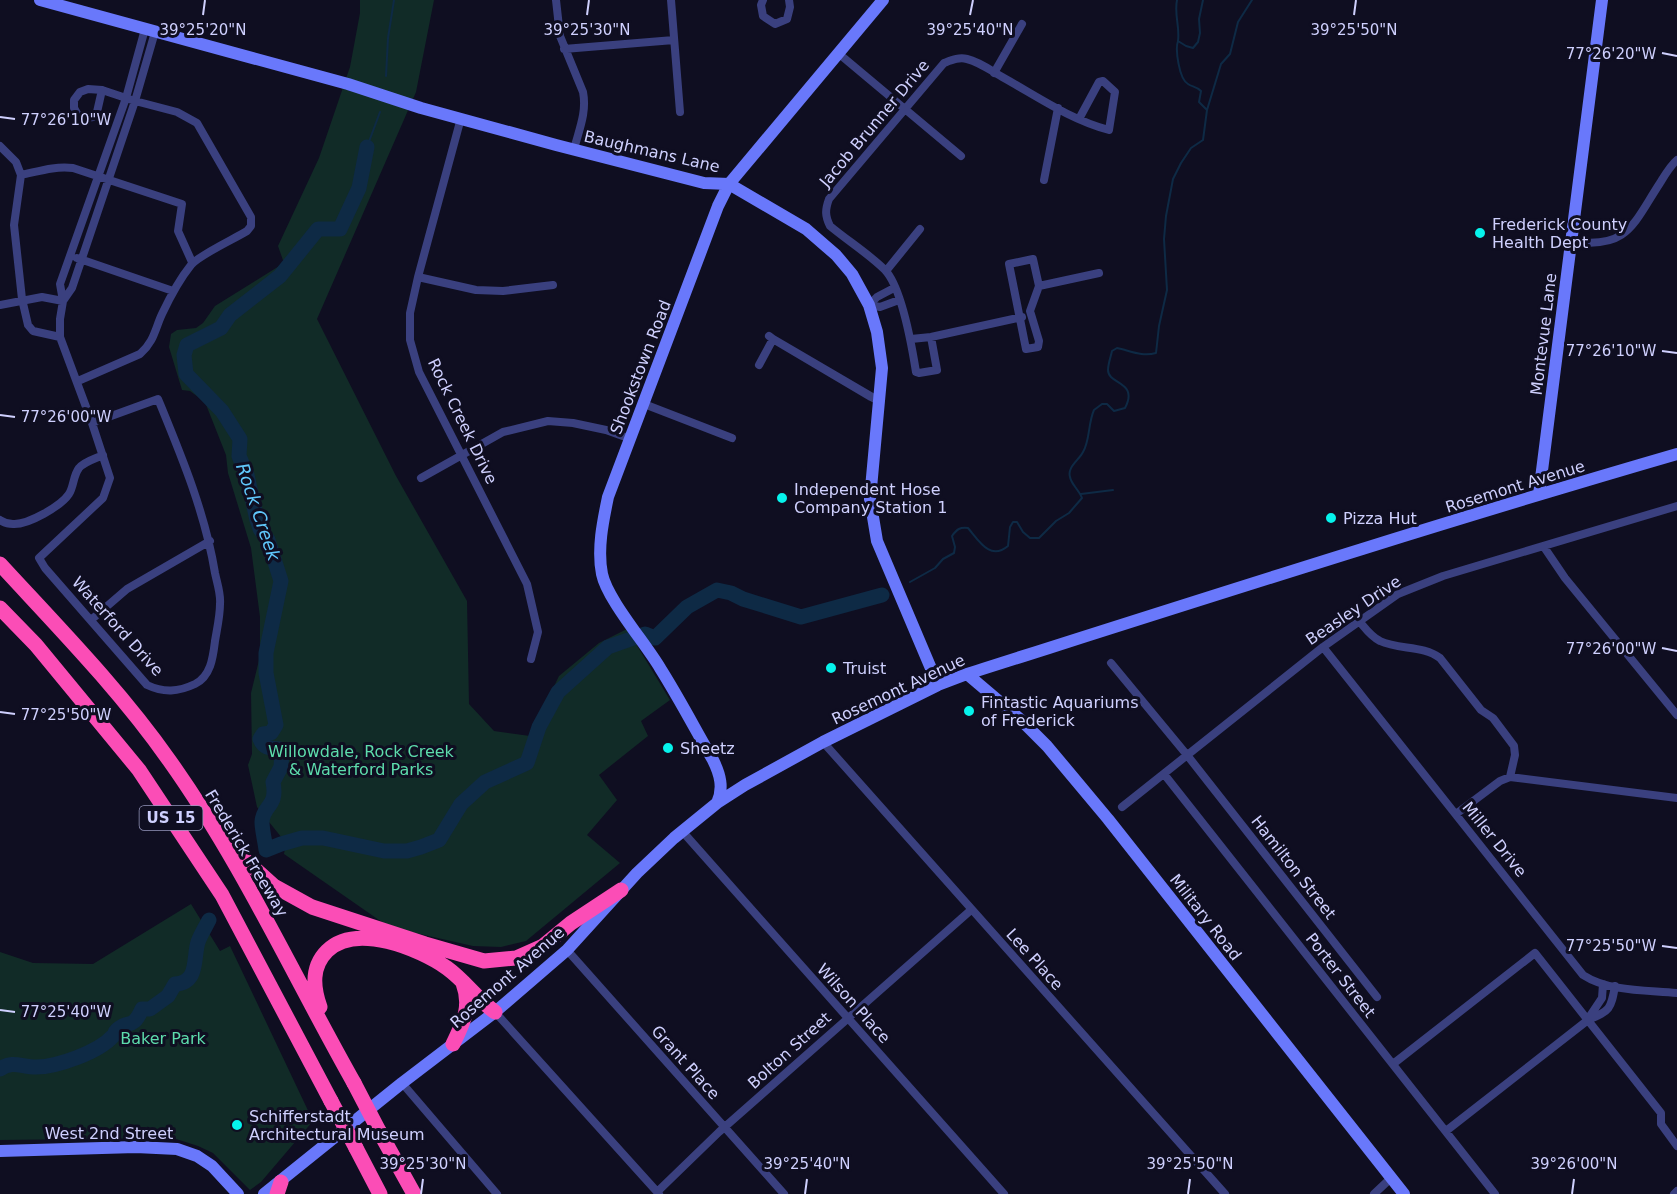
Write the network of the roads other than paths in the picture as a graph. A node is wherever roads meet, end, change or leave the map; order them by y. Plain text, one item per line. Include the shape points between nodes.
1 (40, 0) edge
2 (556, 0) edge
3 (671, 0) edge
4 (763, 0) edge
5 (789, 0) edge
6 (883, 0) edge
7 (1602, 0) edge
8 (1022, 24) dead end
9 (150, 31) junction
10 (674, 40) junction
11 (564, 50) junction
12 (838, 53) junction
13 (994, 72) junction
14 (102, 90) dead end
15 (130, 99) junction
16 (1058, 108) junction
17 (905, 109) junction
18 (680, 112) dead end
19 (460, 118) junction
20 (1079, 120) junction
21 (0, 146) edge
22 (574, 149) junction
23 (961, 156) dead end
24 (1677, 160) edge
25 (21, 175) junction
26 (99, 176) junction
27 (108, 180) junction
28 (1044, 180) dead end
29 (729, 184) junction
30 (920, 229) dead end
31 (1571, 241) junction
32 (69, 256) junction
33 (81, 259) junction
34 (192, 262) junction
35 (886, 271) junction
36 (1099, 273) dead end
37 (418, 277) junction
38 (554, 285) dead end
39 (1039, 286) junction
40 (894, 288) junction
41 (173, 291) junction
42 (22, 300) junction
43 (900, 300) junction
44 (63, 301) junction
45 (0, 305) edge
46 (869, 305) junction
47 (1030, 311) junction
48 (1020, 319) junction
49 (931, 337) junction
50 (60, 338) junction
51 (911, 339) junction
52 (759, 365) dead end
53 (78, 381) junction
54 (875, 399) junction
55 (644, 404) junction
56 (92, 423) junction
57 (732, 438) dead end
58 (631, 439) junction
59 (463, 454) junction
60 (1677, 454) edge
61 (103, 455) junction
62 (421, 478) dead end
63 (1539, 494) junction
64 (1677, 506) edge
65 (0, 520) edge
66 (210, 541) junction
67 (1544, 547) junction
68 (0, 564) edge
69 (0, 608) edge
70 (91, 620) junction
71 (1359, 621) junction
72 (1323, 647) junction
73 (531, 659) dead end
74 (1111, 663) dead end
75 (967, 674) junction
76 (938, 686) junction
77 (1677, 715) edge
78 (823, 742) junction
79 (1187, 755) junction
80 (169, 760) junction
81 (720, 773) junction
82 (1164, 774) junction
83 (1510, 777) junction
84 (745, 785) junction
85 (1677, 798) edge
86 (717, 803) junction
87 (1122, 807) dead end
88 (1456, 814) junction
89 (682, 831) junction
90 (621, 890) junction
91 (971, 910) junction
92 (425, 944) junction
93 (567, 950) junction
94 (462, 980) junction
95 (1604, 984) junction
96 (1615, 986) junction
97 (1677, 993) edge
98 (1377, 998) dead end
99 (495, 1012) junction
100 (848, 1018) junction
101 (1588, 1020) junction
102 (453, 1044) junction
103 (342, 1062) junction
104 (1393, 1064) junction
105 (402, 1083) junction
106 (724, 1127) junction
107 (1446, 1131) junction
108 (1677, 1146) edge
109 (0, 1150) edge
110 (1391, 1178) junction
111 (279, 1188) edge
112 (658, 1193) edge
113 (238, 1194) edge
114 (264, 1194) edge
115 (380, 1194) edge
116 (414, 1194) edge
117 (497, 1194) edge
118 (784, 1194) edge
119 (1004, 1194) edge
120 (1225, 1194) edge
121 (1374, 1194) edge
122 (1404, 1194) edge
123 (1495, 1194) edge

1 - 9 main road, Baughmans Lane
2 - 11 street
3 - 10 street
4 - 5 street via 763,16 775,24 787,19
6 - 12 main road, Shookstown Road
7 - 31 main road, Montevue Lane
8 - 13 street
9 - 15 street, Waterford Drive
9 - 19 main road, Baughmans Lane
10 - 11 street
10 - 18 street
11 - 22 street via 585,101
12 - 17 street
12 - 29 main road, Shookstown Road
13 - 16 street, Jacob Brunner Drive
13 - 17 street, Jacob Brunner Drive via 968,59 953,59 944,63
14 - 15 street
15 - 26 street, Waterford Drive
15 - 27 street, Waterford Drive
15 - 34 street via 177,112 197,123 251,217 247,231
16 - 20 street, Jacob Brunner Drive
16 - 28 street
17 - 23 street
17 - 35 street, Jacob Brunner Drive via 829,199 825,210 830,226
19 - 22 main road, Baughmans Lane
19 - 37 street, Rock Creek Drive
20 - 20 street, Jacob Brunner Drive via 1108,130 1115,92 1103,81
21 - 25 street via 16,162
22 - 29 main road, Baughmans Lane via 704,183
24 - 31 street via 1622,236 1605,243
25 - 26 street via 60,166
25 - 42 street via 14,225
26 - 27 street
26 - 32 street, Waterford Drive
27 - 33 street, Waterford Drive
27 - 34 street via 182,204 178,231
29 - 46 main road, Baughmans Lane via 806,229 852,274
29 - 55 main road, Shookstown Road
30 - 35 street
31 - 63 main road, Montevue Lane
32 - 33 street
32 - 44 street, Waterford Drive via 60,284
33 - 41 street
33 - 44 street, Waterford Drive via 72,288
34 - 41 street
35 - 40 street, Jacob Brunner Drive
36 - 39 street
37 - 38 street via 476,290
37 - 59 street, Rock Creek Drive via 410,313 410,340 419,372
39 - 47 street
39 - 48 street via 1034,259 1010,264
40 - 43 street, Jacob Brunner Drive
40 - 46 street
41 - 53 street via 148,347
42 - 44 street via 42,297
42 - 45 street
42 - 50 street via 33,331
43 - 46 street via 880,307
43 - 51 street, Jacob Brunner Drive
44 - 50 street, Waterford Drive
46 - 54 main road, Baughmans Lane via 882,368
47 - 48 street
47 - 48 street via 1040,341 1038,347 1026,350
48 - 49 street
49 - 51 street
49 - 51 street, Jacob Brunner Drive via 937,370 920,373 916,372
50 - 53 street, Waterford Drive
52 - 54 street via 771,338
53 - 56 street, Waterford Drive
54 - 76 main road, Baughmans Lane via 870,499 878,541
55 - 57 street
55 - 58 main road, Shookstown Road
56 - 61 street, Waterford Drive
56 - 66 street, Waterford Drive via 158,399
58 - 59 street via 606,430 548,421 503,432
58 - 81 main road, Shookstown Road via 608,497 602,576
59 - 62 street
59 - 73 street, Rock Creek Drive via 527,584 538,632
60 - 63 main road, Rosemont Avenue
61 - 65 street via 78,469 72,489 54,508 22,522
61 - 70 street, Waterford Drive via 110,478 103,498 39,558
63 - 75 main road, Rosemont Avenue
64 - 67 street, Beasley Drive
66 - 70 street via 127,589
66 - 70 street, Waterford Drive via 220,604 214,653 201,681 170,692 147,685
67 - 71 street, Beasley Drive via 1423,583 1398,594
67 - 77 street
68 - 80 highway, Frederick Freeway / US 15 via 99,671
69 - 115 highway, US 15, bridge via 36,645 139,770 222,895
71 - 72 street, Beasley Drive
71 - 83 street via 1380,641 1440,658 1515,746
72 - 79 street, Beasley Drive
72 - 88 street, Miller Drive
74 - 79 street, Hamilton Street
75 - 76 main road, Rosemont Avenue
75 - 110 main road, Military Road via 1047,746
76 - 78 main road, Rosemont Avenue
78 - 84 main road, Rosemont Avenue
78 - 91 street, Lee Place
79 - 82 street, Beasley Drive
79 - 98 street, Hamilton Street
80 - 92 highway via 246,861 274,886 312,907
80 - 103 highway, Frederick Freeway / US 15 via 242,875
81 - 84 main road
81 - 86 main road via 722,792
82 - 87 street, Beasley Drive
82 - 104 street, Porter Street
83 - 85 street
83 - 88 street
84 - 86 main road, Rosemont Avenue
86 - 89 main road, Rosemont Avenue
88 - 95 street, Miller Drive via 1583,975
89 - 90 main road, Rosemont Avenue
89 - 100 street, Wilson Place
90 - 92 highway via 543,946 516,958 484,961
90 - 93 main road, Rosemont Avenue
91 - 100 street, Bolton Street
91 - 120 street, Lee Place
92 - 99 highway via 469,975
93 - 99 main road, Rosemont Avenue
93 - 106 street, Grant Place
94 - 99 highway
94 - 102 highway via 468,1009
94 - 103 highway via 432,958 388,942 348,940 328,950 315,974 314,989
95 - 96 street, Miller Drive
95 - 101 street via 1602,999
96 - 97 street, Miller Drive
96 - 101 street via 1610,1008
99 - 102 main road, Rosemont Avenue
99 - 112 street
100 - 106 street, Bolton Street
100 - 119 street, Wilson Place
101 - 104 street via 1535,953
101 - 107 street
101 - 108 street via 1661,1113 1661,1124
102 - 105 main road, Rosemont Avenue
103 - 116 highway, Frederick Freeway / US 15, bridge
104 - 107 street, Porter Street
105 - 111 main road, Rosemont Avenue
105 - 117 street
106 - 112 street, Bolton Street
106 - 118 street, Grant Place
107 - 123 street, Porter Street
109 - 113 main road, West 2nd Street via 177,1149 212,1166
110 - 121 street
110 - 122 main road, Military Road
111 - 114 main road, Rosemont Avenue

